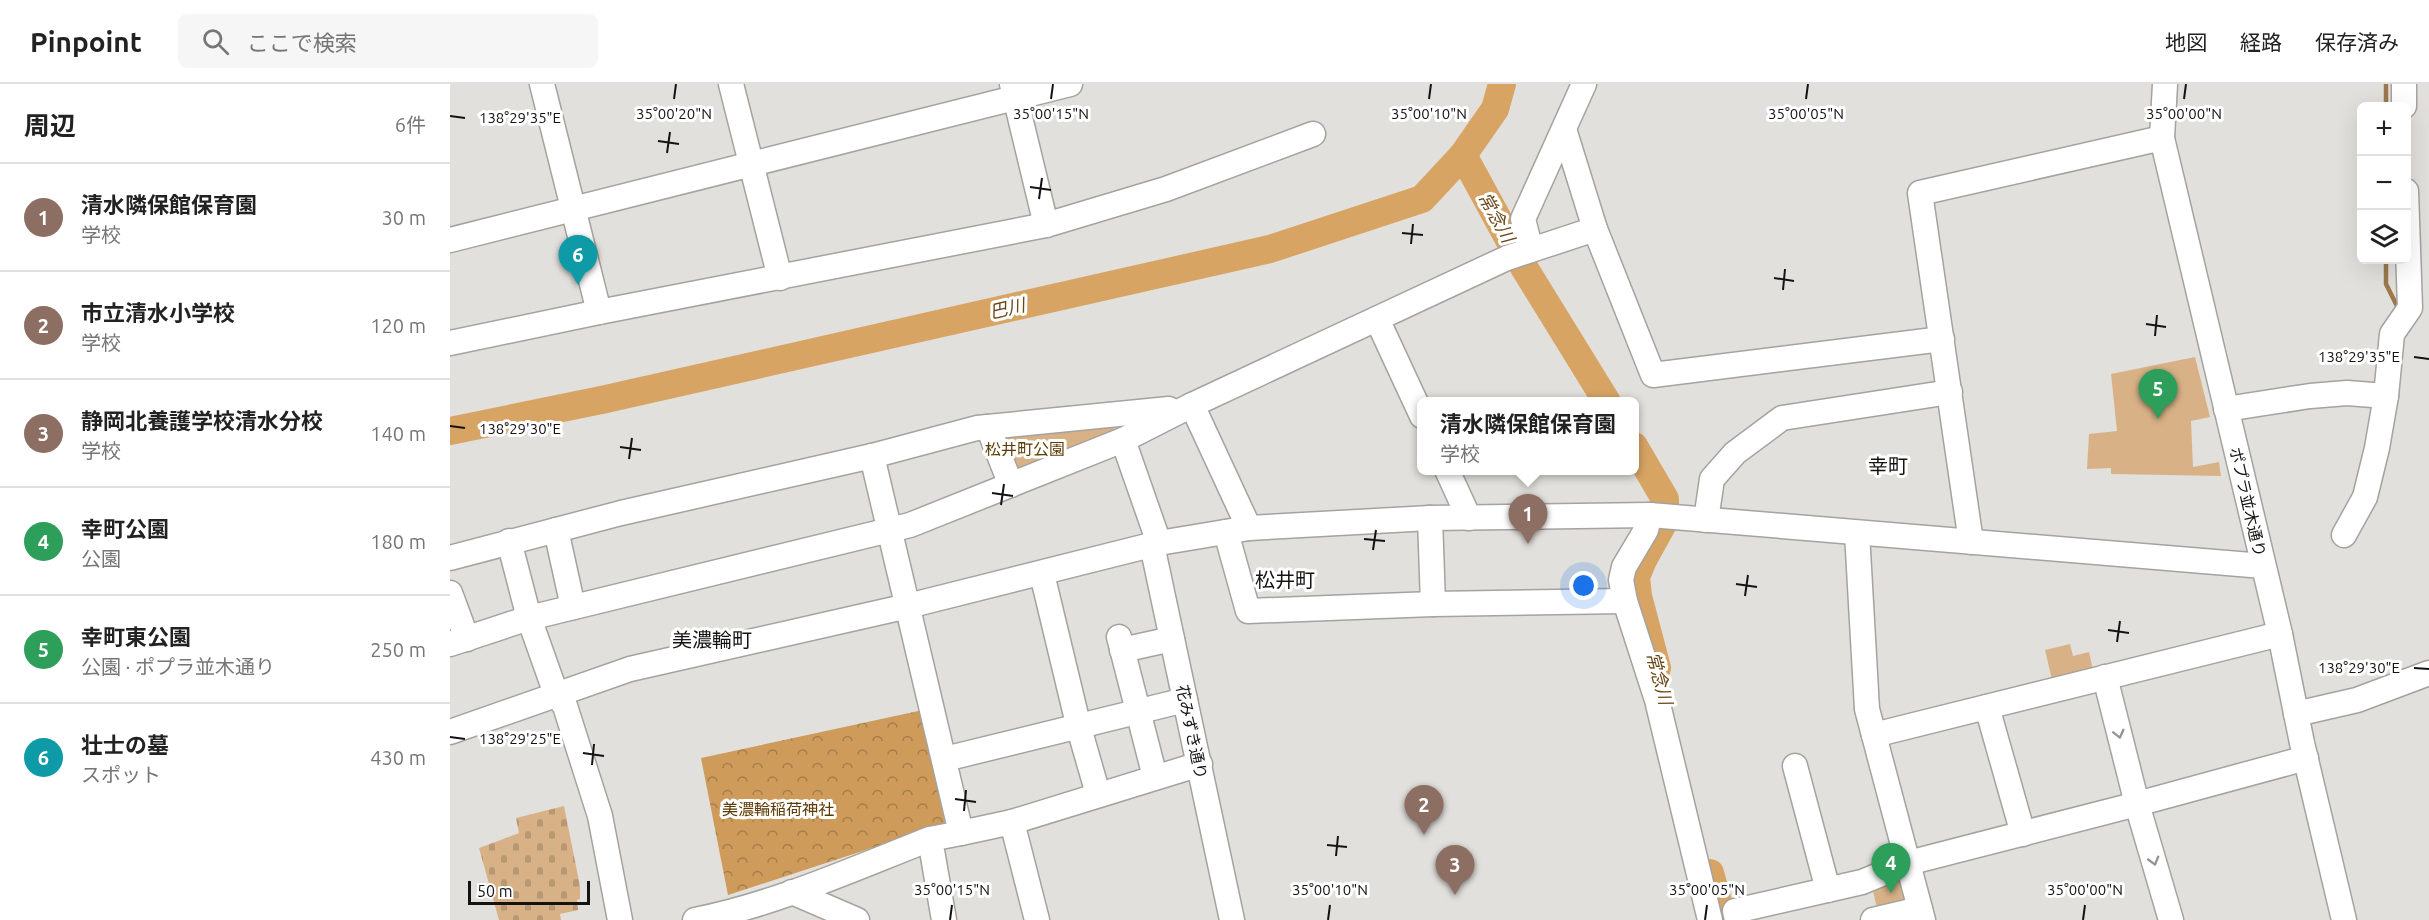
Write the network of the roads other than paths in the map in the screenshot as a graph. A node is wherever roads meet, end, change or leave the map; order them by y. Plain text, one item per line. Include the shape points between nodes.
1 (542, 84) edge
2 (731, 84) edge
3 (1070, 84) edge
4 (1584, 84) edge
5 (2164, 84) edge
6 (2403, 84) edge
7 (1014, 91) edge
8 (2404, 102) edge
9 (1564, 129) junction
10 (1313, 134) dead end
11 (2162, 138) junction
12 (752, 163) junction
13 (573, 208) junction
14 (2407, 210) edge
15 (1047, 225) junction
16 (1595, 229) junction
17 (450, 240) edge
18 (1530, 250) junction
19 (780, 278) junction
20 (599, 312) junction
21 (1377, 319) junction
22 (1942, 339) junction
23 (450, 343) edge
24 (1950, 392) junction
25 (2386, 396) junction
26 (1192, 405) junction
27 (1417, 405) edge
28 (2226, 409) junction
29 (988, 427) junction
30 (1123, 440) junction
31 (872, 456) junction
32 (1449, 475) edge
33 (1011, 485) junction
34 (1650, 515) junction
35 (1430, 518) junction
36 (1469, 518) junction
37 (1706, 520) junction
38 (1249, 528) junction
39 (556, 530) junction
40 (889, 530) junction
41 (1226, 532) junction
42 (1857, 533) junction
43 (2344, 535) dead end
44 (509, 541) junction
45 (1971, 542) junction
46 (1155, 544) junction
47 (450, 558) edge
48 (2263, 566) junction
49 (1042, 573) junction
50 (450, 593) edge
51 (1625, 601) junction
52 (1433, 604) junction
53 (908, 606) junction
54 (573, 607) junction
55 (529, 618) junction
56 (2280, 634) junction
57 (1172, 639) junction
58 (459, 642) edge
59 (2429, 673) edge
60 (2105, 677) junction
61 (556, 694) junction
62 (1185, 700) junction
63 (1987, 707) junction
64 (1138, 712) junction
65 (2296, 714) junction
66 (1079, 728) junction
67 (450, 732) edge
68 (1874, 735) junction
69 (2306, 758) junction
70 (945, 759) junction
71 (1200, 764) junction
72 (1795, 766) dead end
73 (1155, 777) junction
74 (1098, 794) junction
75 (2137, 804) junction
76 (1012, 822) junction
77 (961, 833) junction
78 (2023, 834) junction
79 (930, 839) junction
80 (1908, 863) junction
81 (1828, 890) junction
82 (792, 892) junction
83 (1921, 914) edge
84 (1704, 919) edge
85 (620, 920) edge
86 (695, 920) edge
87 (857, 920) edge
88 (944, 920) edge
89 (1037, 920) edge
90 (1232, 920) edge
91 (1737, 920) edge
92 (1873, 920) edge
93 (2171, 920) edge
94 (2344, 920) edge

1 - 13 street
2 - 12 street
3 - 7 street
4 - 9 street
5 - 11 street, ポプラ並木通り
6 - 8 street
7 - 12 street
7 - 15 street
9 - 16 street
9 - 18 street via 1523,219
10 - 15 street via 1166,189
11 - 22 street via 1920,193
11 - 28 street, ポプラ並木通り
12 - 13 street
12 - 19 street
13 - 17 street
13 - 20 street
14 - 25 street via 2410,308 2392,334
15 - 19 street
16 - 18 street
16 - 22 street via 1653,375
18 - 21 street
19 - 20 street
20 - 23 street
21 - 26 street
21 - 27 street
22 - 24 street
24 - 37 street via 1782,418 1735,453 1712,479
24 - 45 street
25 - 28 street via 2310,396
25 - 43 street via 2365,497
26 - 29 street
26 - 30 street
26 - 38 street
28 - 48 street, ポプラ並木通り
29 - 31 street
29 - 33 street
30 - 33 street
30 - 46 street, 花みずき通り
31 - 39 street
31 - 40 street
32 - 36 street
33 - 40 street
34 - 36 street
34 - 37 street
34 - 51 street via 1646,530 1624,567 1621,580
35 - 36 street
35 - 38 street
35 - 52 street
37 - 42 street
38 - 41 street
39 - 44 street
39 - 54 street
40 - 53 street
40 - 54 street
41 - 46 street
41 - 52 street via 1248,610
42 - 45 street
42 - 68 street via 1867,710
44 - 47 street
44 - 55 street
45 - 48 street
46 - 49 street
46 - 57 street, 花みずき通り
48 - 56 street, ポプラ並木通り
49 - 53 street
49 - 66 street
50 - 58 street
51 - 52 street
51 - 84 street via 1657,700
53 - 61 street via 630,669
53 - 70 street
54 - 55 street
55 - 58 street
55 - 61 street
56 - 60 street
56 - 65 street, ポプラ並木通り
57 - 62 street, 花みずき通り
57 - 64 street via 1121,643
59 - 65 street via 2357,700
60 - 63 street
60 -> 75 street
61 - 67 street
61 - 85 street via 565,706 600,816
62 - 64 street
62 - 71 street, 花みずき通り
63 - 68 street
63 - 78 street
64 - 66 street
64 - 73 street
65 - 69 street, ポプラ並木通り
66 - 70 street
66 - 74 street
68 - 80 street
69 - 75 street
69 - 94 street, ポプラ並木通り
70 - 77 street
71 - 73 street
71 - 90 street, 花みずき通り
72 - 81 street
73 - 74 street
74 - 76 street
75 - 78 street
75 -> 93 street
76 - 77 street
76 - 89 street
77 - 79 street
78 - 80 street
79 - 82 street
79 - 88 street
80 - 81 street via 1862,882
80 - 83 street
81 - 91 street via 1735,911
82 - 86 street
82 - 87 street
83 - 92 street

